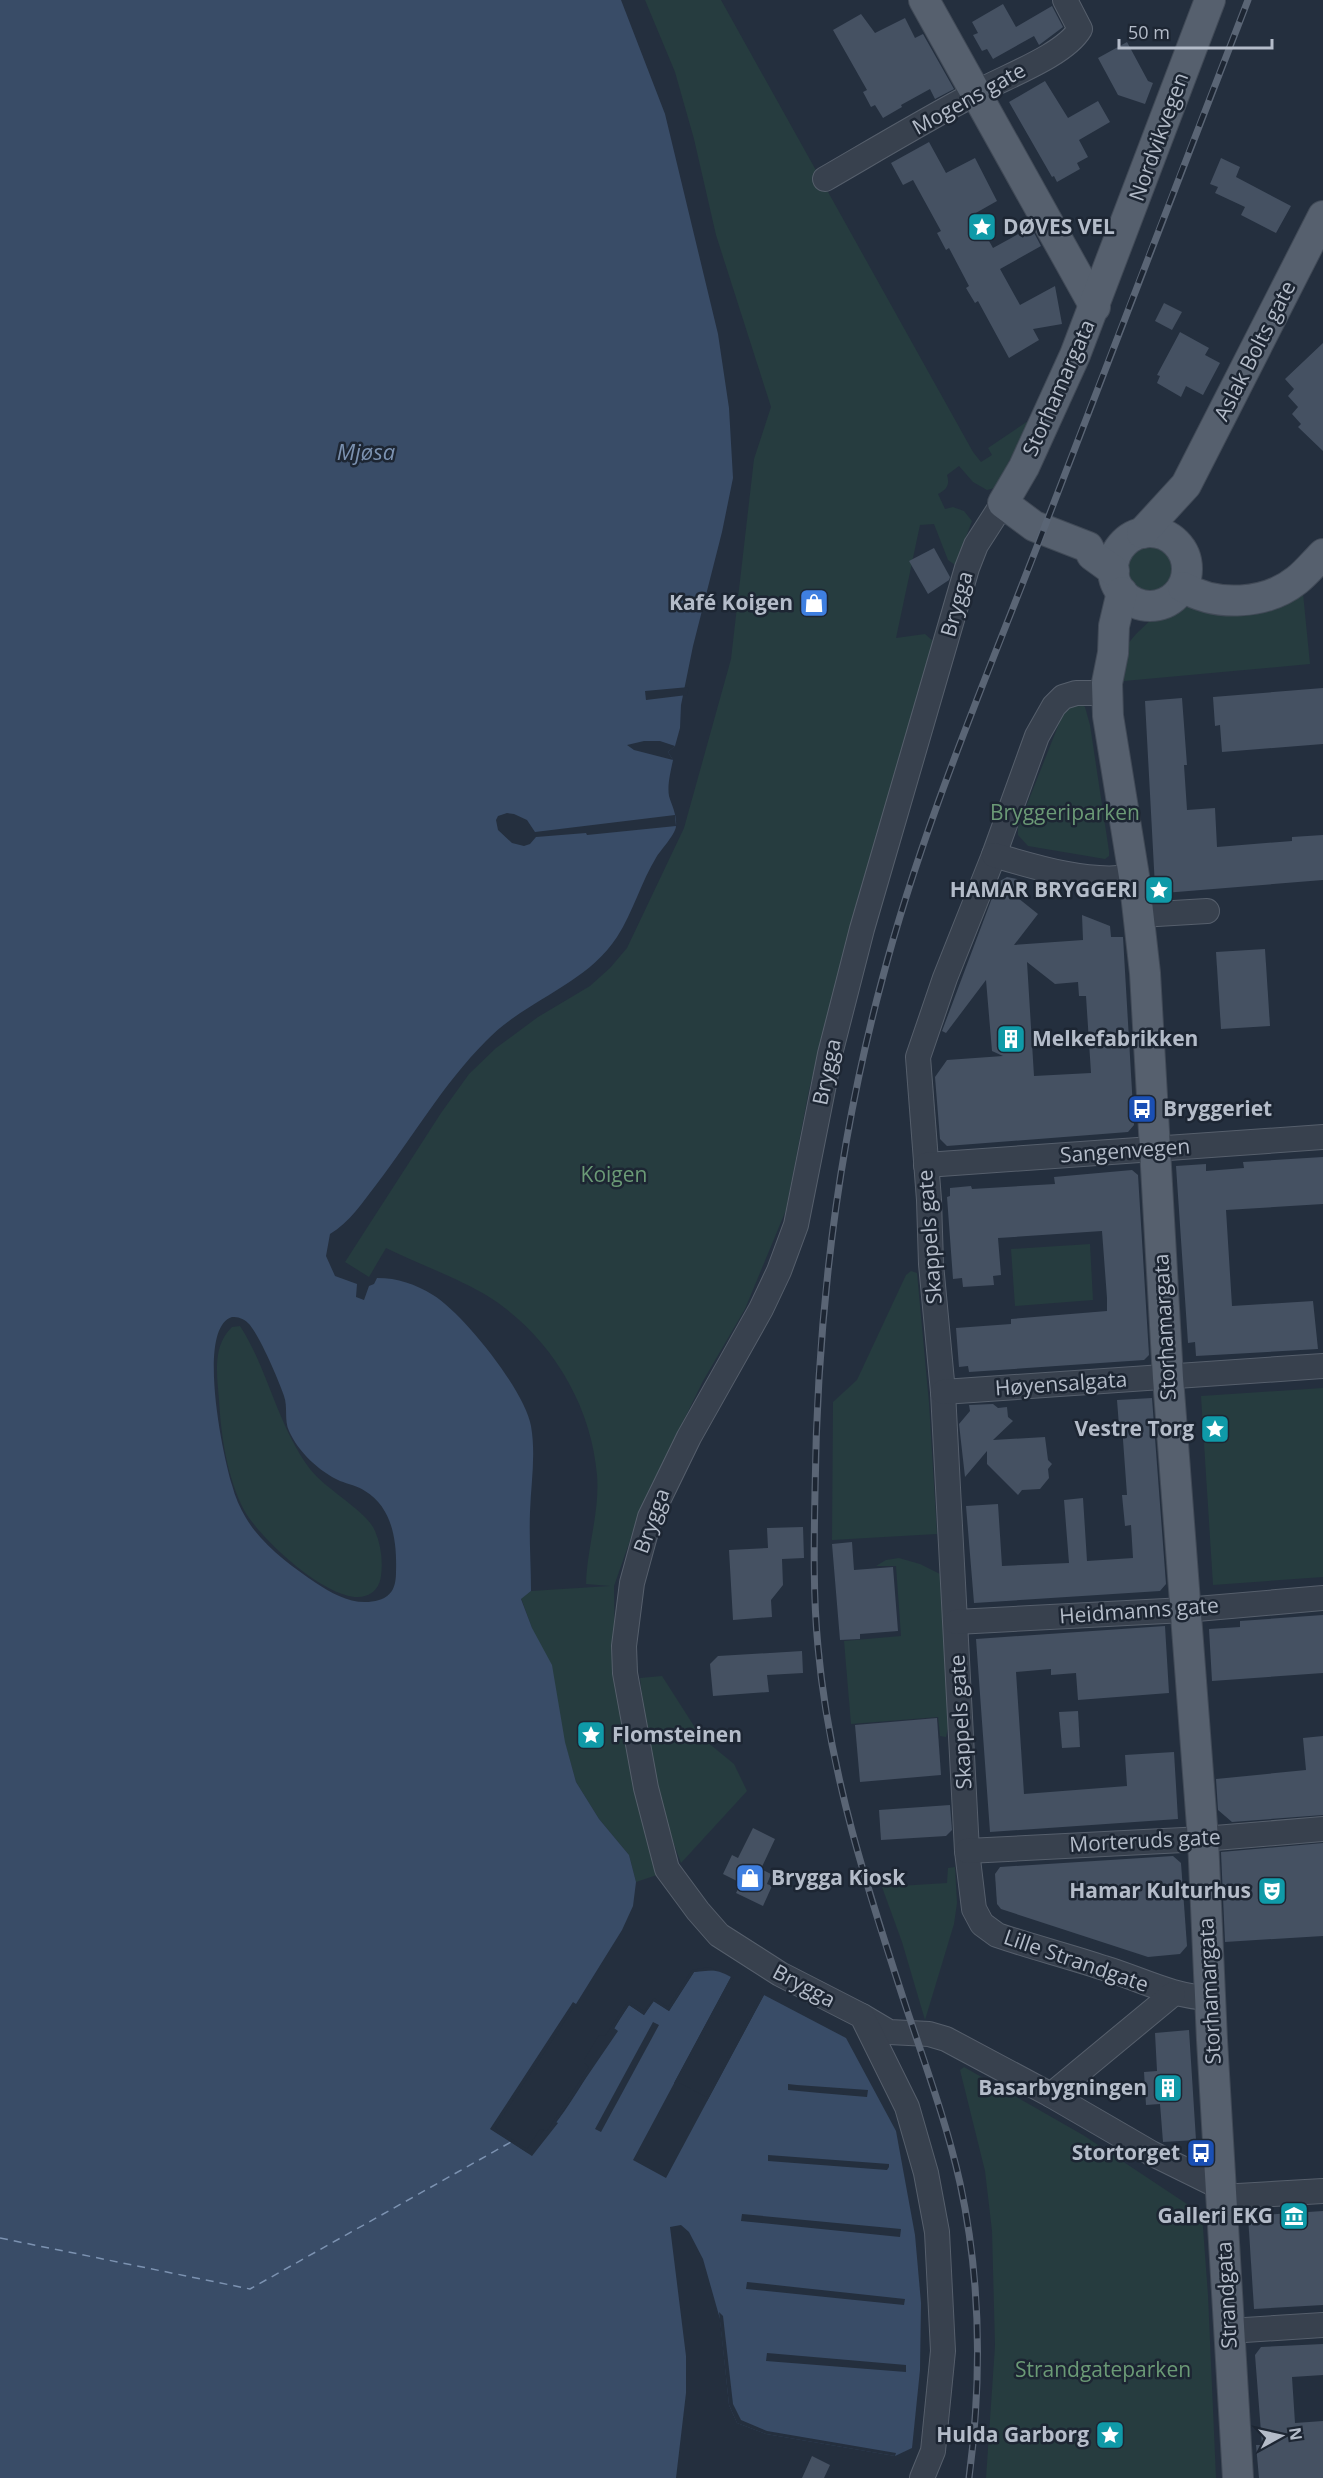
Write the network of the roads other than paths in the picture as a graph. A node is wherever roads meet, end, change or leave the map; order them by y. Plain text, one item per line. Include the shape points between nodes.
1 (924, 0) edge
2 (1065, 0) edge
3 (1210, 0) edge
4 (976, 93) junction
5 (825, 179) dead end
6 (1323, 216) edge
7 (1095, 307) junction
8 (1186, 485) junction
9 (1003, 503) junction
10 (1179, 547) junction
11 (1323, 554) edge
12 (1125, 560) junction
13 (1183, 587) junction
14 (1155, 606) junction
15 (1113, 652) junction
16 (1107, 693) junction
17 (994, 855) junction
18 (1134, 876) junction
19 (1207, 910) dead end
20 (1140, 915) junction
21 (1323, 1137) edge
22 (1155, 1150) junction
23 (926, 1165) junction
24 (1323, 1366) edge
25 (1168, 1378) junction
26 (943, 1392) junction
27 (1323, 1598) edge
28 (1185, 1610) junction
29 (956, 1622) junction
30 (1323, 1829) edge
31 (1203, 1839) junction
32 (967, 1851) junction
33 (1173, 1994) junction
34 (1211, 1998) junction
35 (862, 2016) junction
36 (1214, 2076) joint
37 (1051, 2095) junction
38 (1323, 2191) edge
39 (1221, 2192) junction
40 (1323, 2325) edge
41 (1229, 2331) junction
42 (922, 2478) edge
43 (1238, 2478) edge

1 - 4 main road, Storhamargata
2 - 4 street, Mogens gate via 1080,29 1075,37 1057,51
3 - 7 main road, Nordvikvegen
4 - 5 street, Mogens gate
4 - 7 main road, Storhamargata
6 - 8 main road, Aslak Bolts gate
7 - 9 main road, Storhamargata via 1024,467
8 - 10 main road, Aslak Bolts gate
8 - 12 main road, Aslak Bolts gate
9 - 12 main road via 1034,526 1088,547 1095,543
9 - 35 street, Brygga via 976,545 968,568 862,929 830,1054 796,1226 761,1309 650,1516 632,1583 624,1646 625,1673 646,1788 667,1869 719,1935 772,1970
10 - 12 main road via 1156,533
10 - 13 main road via 1187,566
11 - 13 main road via 1296,581 1276,593 1252,599 1231,601
12 - 14 main road via 1137,603
12 - 15 main road, Storhamargata
13 - 14 main road via 1171,600
14 - 15 main road
15 - 16 main road, Storhamargata
16 - 17 street, Skappels gate via 1071,693 1054,706 1037,736
16 - 18 main road, Storhamargata
17 - 18 street via 1073,874 1119,879
17 - 23 street, Skappels gate via 918,1057
18 - 20 main road, Storhamargata
19 - 20 street
20 - 22 main road, Storhamargata
21 - 22 street, Sangenvegen
22 - 23 street, Sangenvegen
22 - 25 main road, Storhamargata
23 - 26 street, Skappels gate
24 - 25 street, Høyensalgata
25 - 26 street, Høyensalgata
25 - 28 main road, Storhamargata
26 - 29 street, Skappels gate
27 - 28 street, Heidmanns gate
28 - 29 street, Heidmanns gate
28 - 31 main road, Storhamargata
29 - 32 street, Skappels gate
30 - 31 street, Morteruds gate
31 - 32 street, Morteruds gate
31 - 34 main road, Storhamargata
32 - 33 street, Lille Strandgate via 974,1909 982,1924 997,1935 1106,1968
33 - 34 street, Lille Strandgate
33 - 37 street
34 - 36 main road, Storhamargata
35 - 37 street via 889,2032 946,2039
35 - 42 street, Brygga via 907,2107 926,2173 937,2232 943,2351 933,2451
36 - 39 main road, Strandgata
37 - 39 street
38 - 39 street
39 - 41 main road, Strandgata
40 - 41 street
41 - 43 main road, Strandgata

